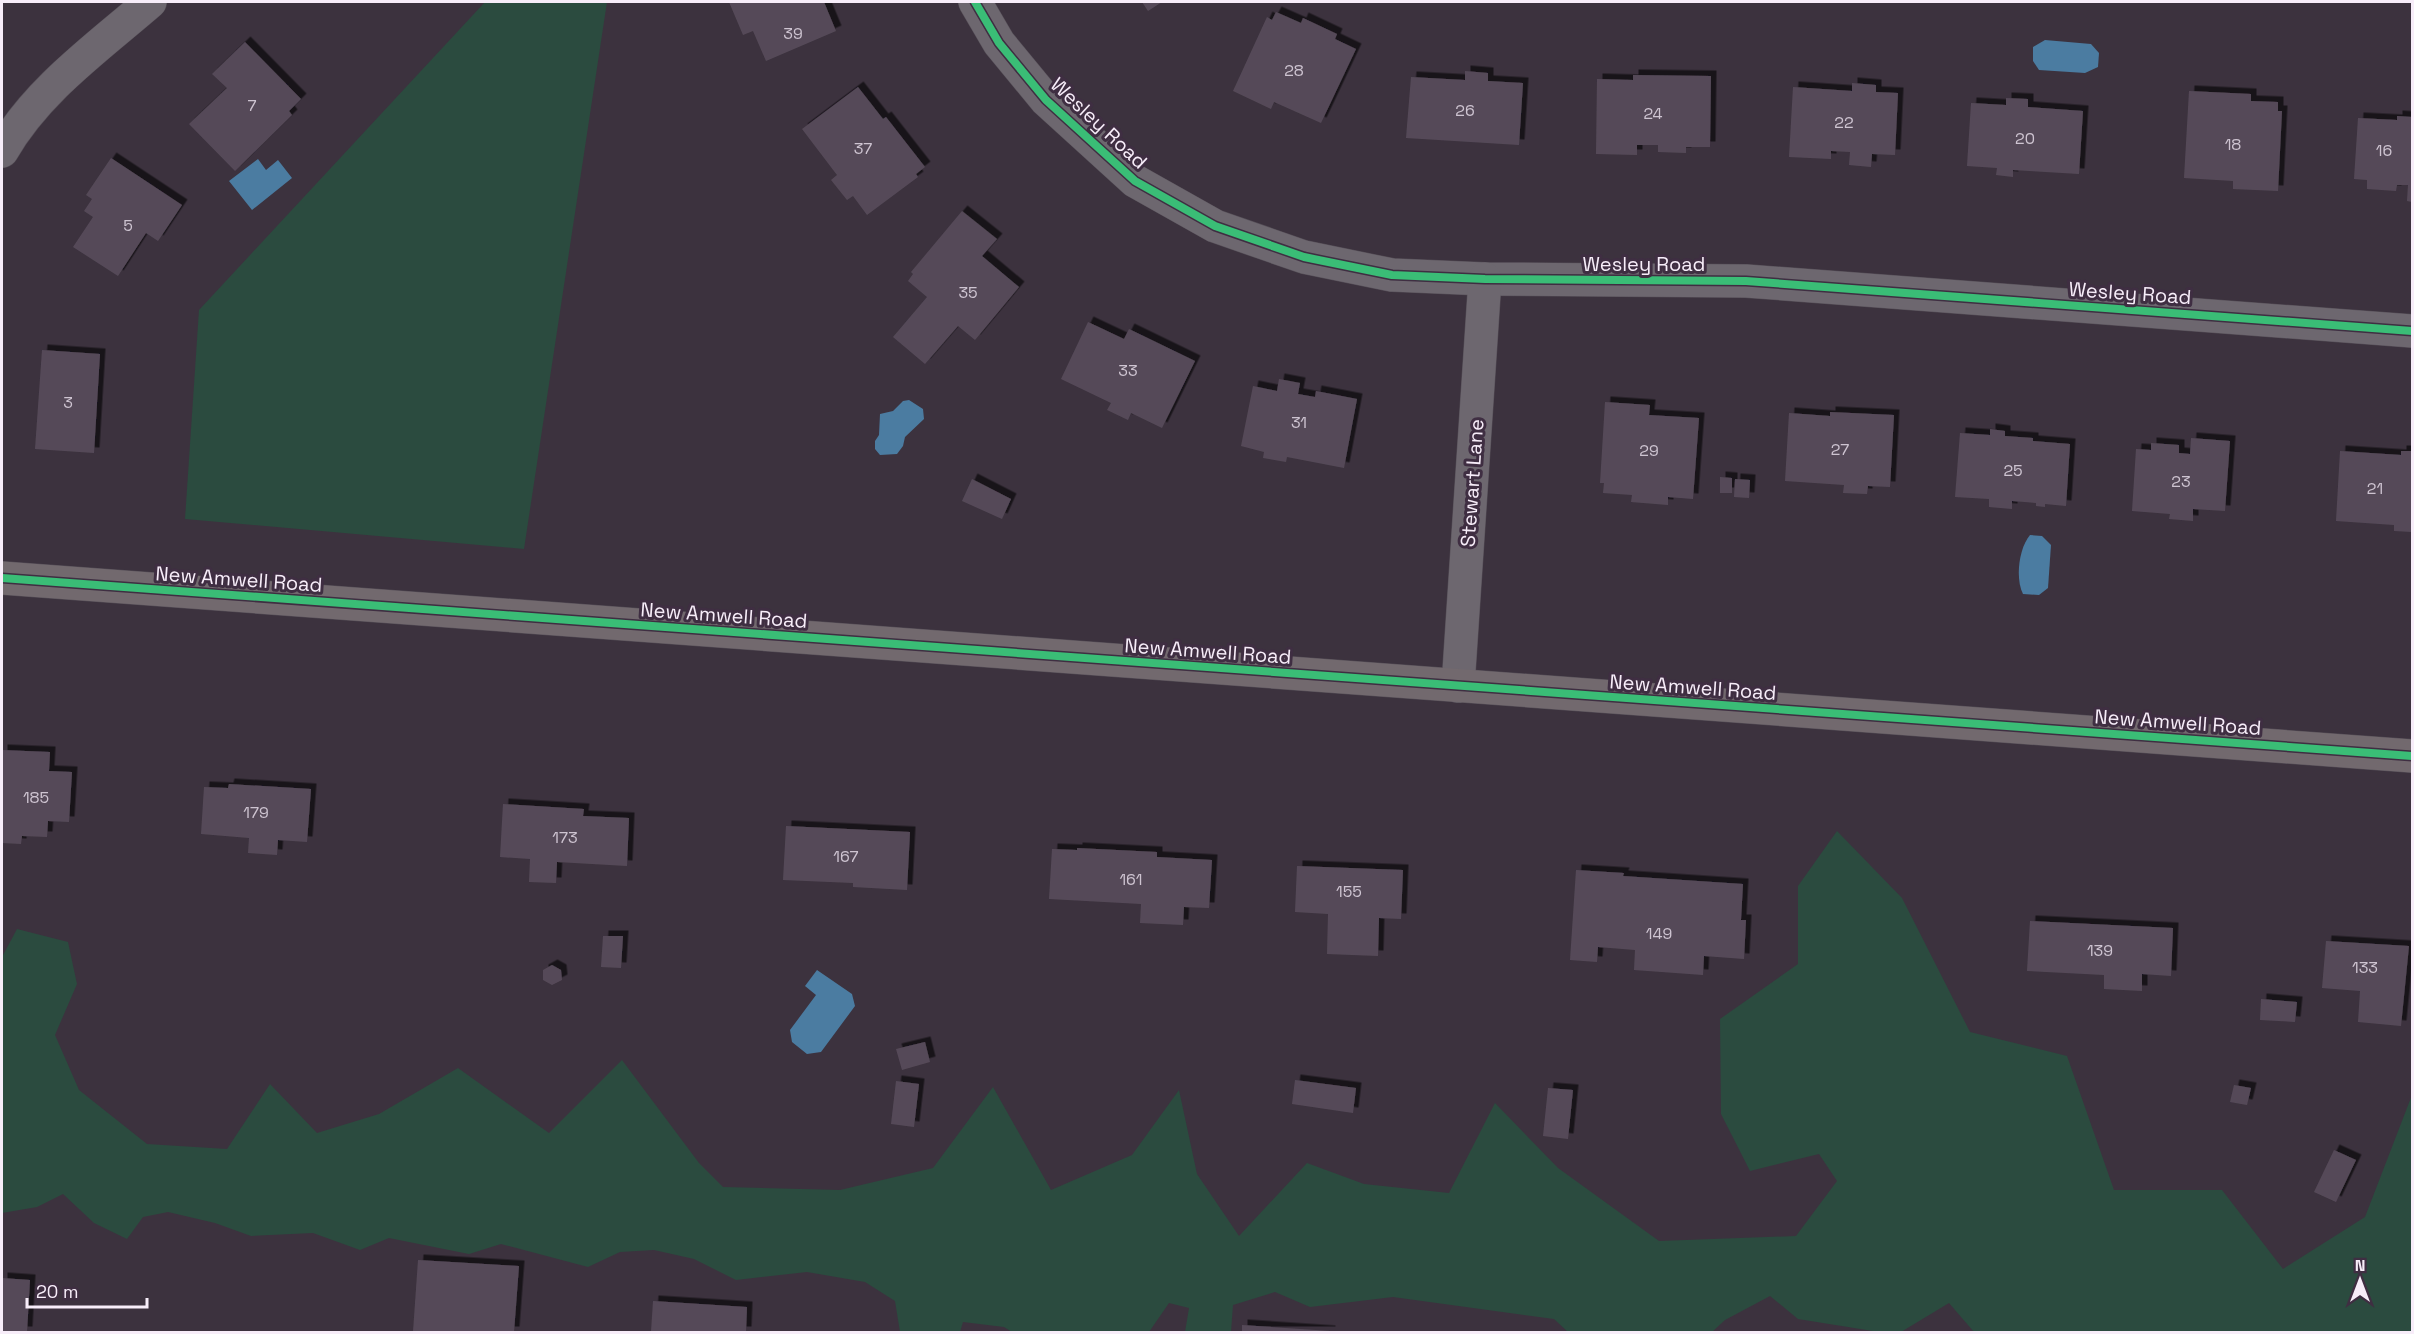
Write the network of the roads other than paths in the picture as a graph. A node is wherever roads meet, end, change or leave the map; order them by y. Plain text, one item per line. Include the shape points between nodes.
1 (150, 2) edge
2 (975, 2) edge
3 (2, 151) edge
4 (1485, 279) junction
5 (2412, 330) edge
6 (2, 578) edge
7 (1458, 686) junction
8 (2412, 756) edge

1 - 3 street via 46,92
2 - 4 street, Wesley Road via 999,43 1046,100 1135,181 1215,226 1304,257 1392,275
4 - 5 street, Wesley Road via 1746,281
4 - 7 street, Stewart Lane
6 - 7 street, New Amwell Road
7 - 8 street, New Amwell Road

